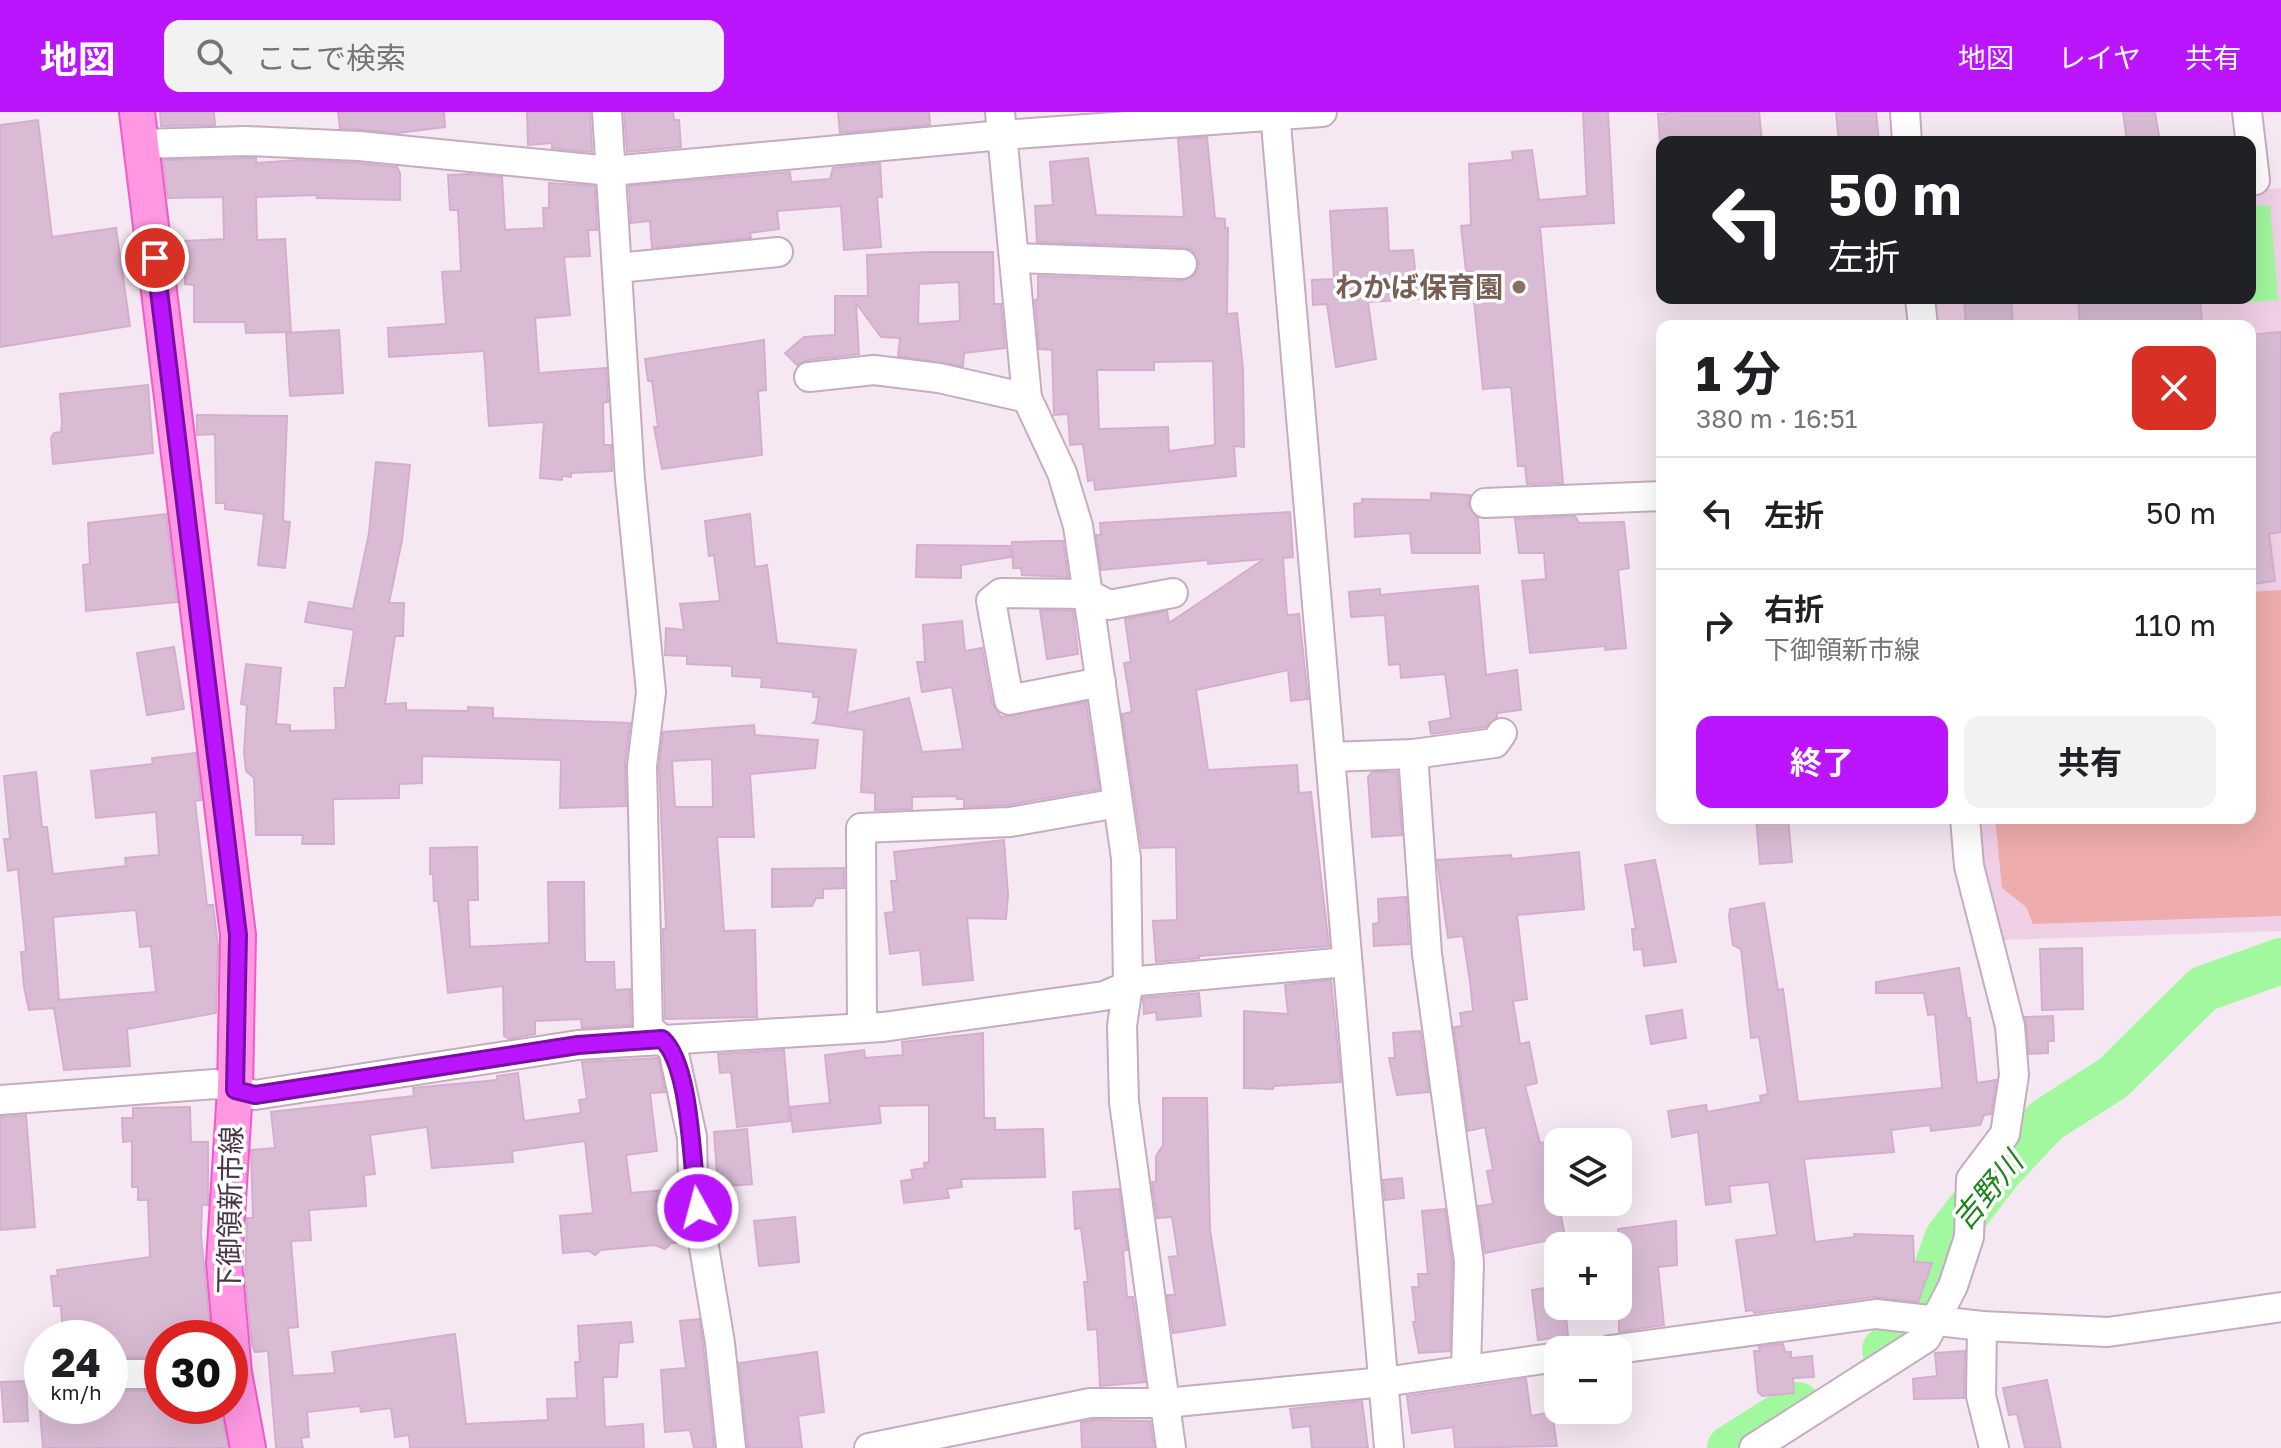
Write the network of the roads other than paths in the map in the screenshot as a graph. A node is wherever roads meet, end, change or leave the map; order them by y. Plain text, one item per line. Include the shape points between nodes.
1 (607, 112) edge
2 (1322, 112) edge
3 (1905, 112) edge
4 (2247, 112) edge
5 (1276, 114) edge
6 (1001, 124) edge
7 (139, 128) edge
8 (1907, 136) edge
9 (2254, 136) edge
10 (2256, 144) edge
11 (611, 171) junction
12 (2266, 180) edge
13 (778, 252) dead end
14 (1015, 258) junction
15 (1182, 264) dead end
16 (618, 268) junction
17 (809, 377) dead end
18 (1027, 398) junction
19 (1656, 496) edge
20 (1485, 503) dead end
21 (1173, 593) dead end
22 (1088, 594) junction
23 (1101, 682) junction
24 (1502, 733) dead end
25 (1413, 754) junction
26 (1330, 757) junction
27 (1118, 803) junction
28 (1966, 824) edge
29 (1346, 962) junction
30 (1128, 985) junction
31 (862, 1028) junction
32 (662, 1039) junction
33 (235, 1090) junction
34 (0, 1100) edge
35 (2281, 1307) edge
36 (228, 1320) edge
37 (1923, 1320) junction
38 (1982, 1326) junction
39 (1632, 1347) edge
40 (1544, 1359) edge
41 (1466, 1370) junction
42 (1384, 1382) junction
43 (1165, 1403) junction
44 (243, 1424) edge
45 (248, 1448) edge
46 (731, 1448) edge
47 (869, 1448) edge
48 (1171, 1448) edge
49 (1389, 1448) edge
50 (1754, 1448) edge
51 (1994, 1448) edge

1 - 11 street
2 - 5 street
3 - 8 street
4 - 9 street
5 - 6 street
5 - 26 street
6 - 11 street
6 - 14 street
7 - 11 street
7 - 33 main road, 下御領新市線 via 238,935
10 - 12 street
11 - 16 street
13 - 16 street
14 - 15 street
14 - 18 street
16 - 32 street via 630,480 651,692 642,766 648,1028
17 - 18 street via 874,370
18 - 22 street via 1062,473 1078,526
19 - 20 street
21 - 22 street via 1109,605
22 - 23 street
22 - 23 street via 1001,593 991,601 1009,700
23 - 27 street
24 - 25 street via 1495,743
25 - 26 street
25 - 41 street via 1427,954 1469,1262
26 - 29 street
27 - 30 street via 1126,858
27 - 31 street via 1010,822 861,828
28 - 37 street via 1969,866 2010,1026 2014,1075 2005,1134 1971,1179 1969,1237 1953,1286
29 - 30 street
29 - 42 street
30 - 31 street via 1104,996
30 - 43 street via 1122,1026 1124,1102
31 - 32 street
32 - 33 street via 578,1045 255,1095
32 - 46 street via 673,1049 692,1137 693,1181
33 - 34 street via 215,1084
33 - 36 main road, 下御領新市線 via 224,1263
35 - 38 street via 2108,1332
37 - 38 street
37 - 39 street via 1876,1314
37 - 50 street via 1926,1338
38 - 51 street via 1981,1396
40 - 41 street
41 - 42 street
42 - 43 street
42 - 49 street
43 - 47 street via 1090,1403
43 - 48 street
44 - 45 main road, 下御領新市線

